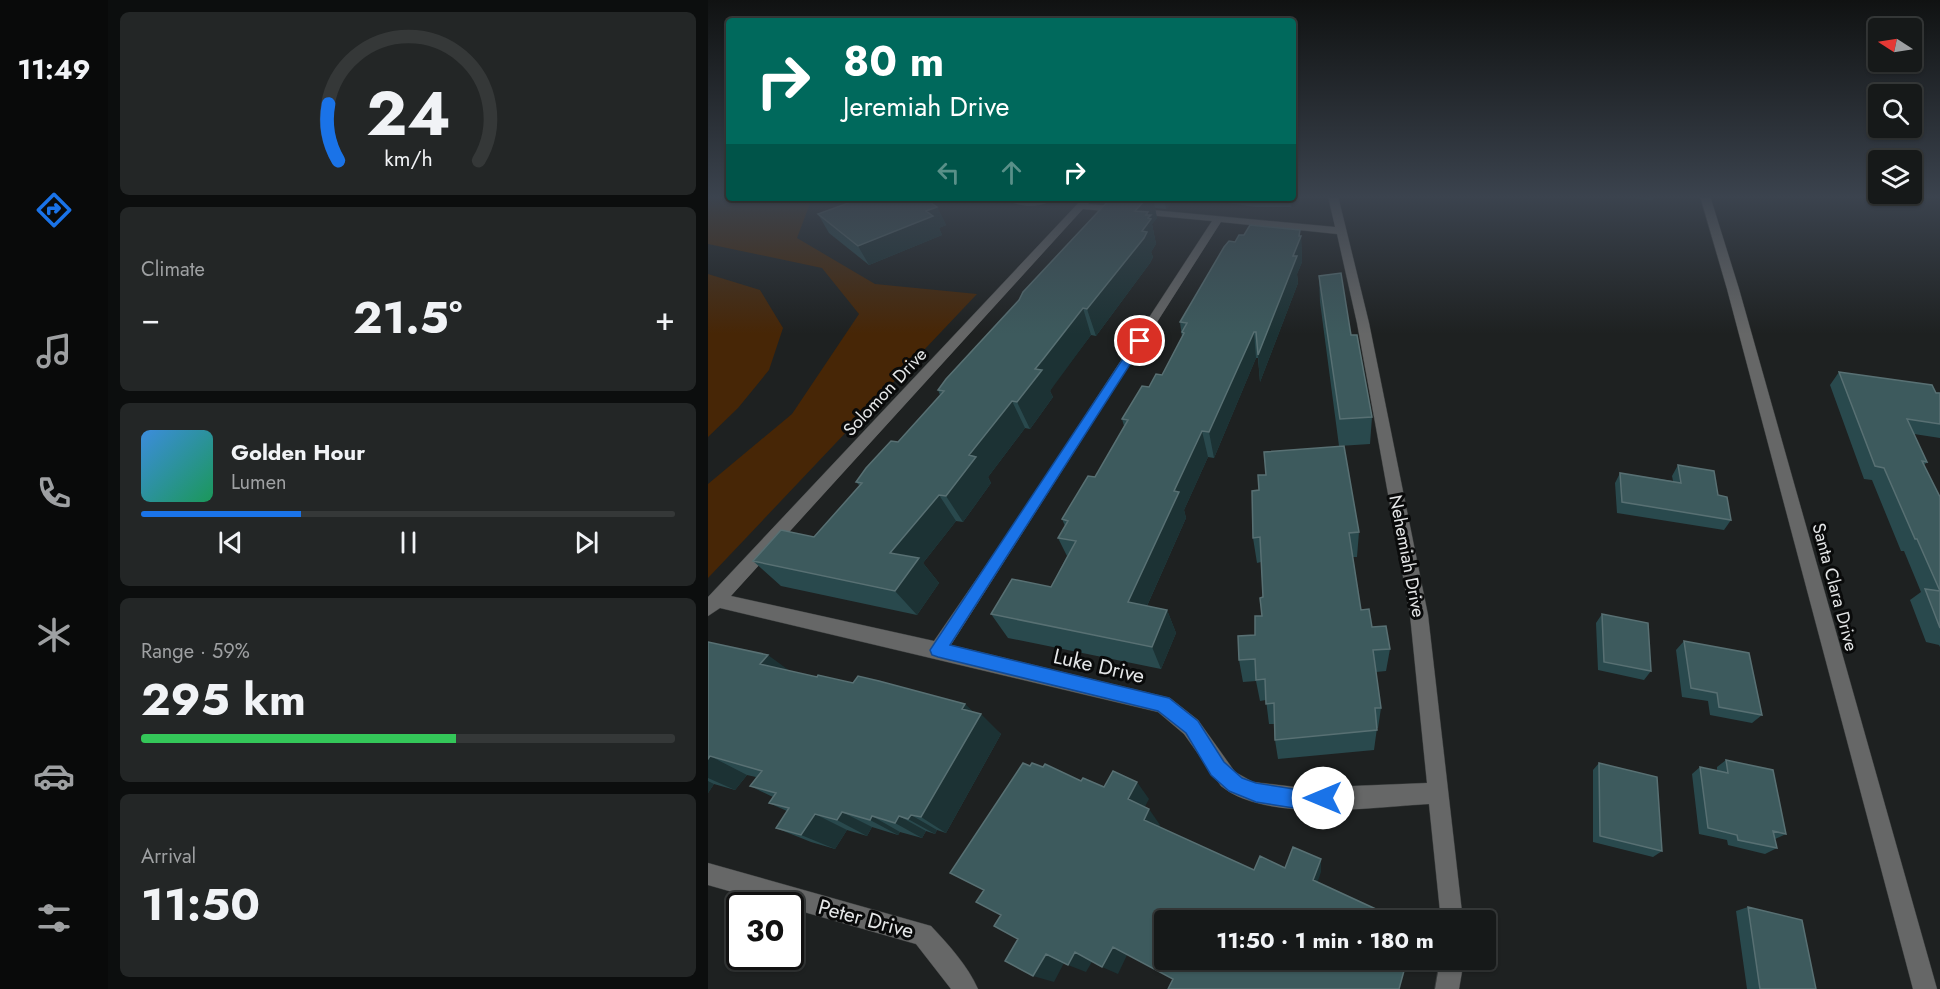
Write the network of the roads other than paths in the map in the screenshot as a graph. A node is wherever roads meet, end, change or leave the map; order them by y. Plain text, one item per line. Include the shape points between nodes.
1 (1048, 242) edge
2 (1203, 242) edge
3 (1345, 242) edge
4 (1718, 242) edge
5 (713, 605) edge
6 (938, 650) junction
7 (1439, 793) junction
8 (708, 874) edge
9 (1451, 910) edge
10 (1450, 970) edge
11 (966, 989) edge
12 (1447, 989) edge
13 (1924, 989) edge

1 - 5 street, Solomon Drive
2 - 6 street
3 - 7 street, Nehemiah Drive via 1419,615
4 - 13 street, Santa Clara Drive
5 - 6 street, Luke Drive
6 - 7 street, Luke Drive via 1163,704 1192,727 1218,768 1236,785 1256,793 1300,799
7 - 9 street, Nehemiah Drive
8 - 11 street, Peter Drive via 923,934
10 - 12 street

